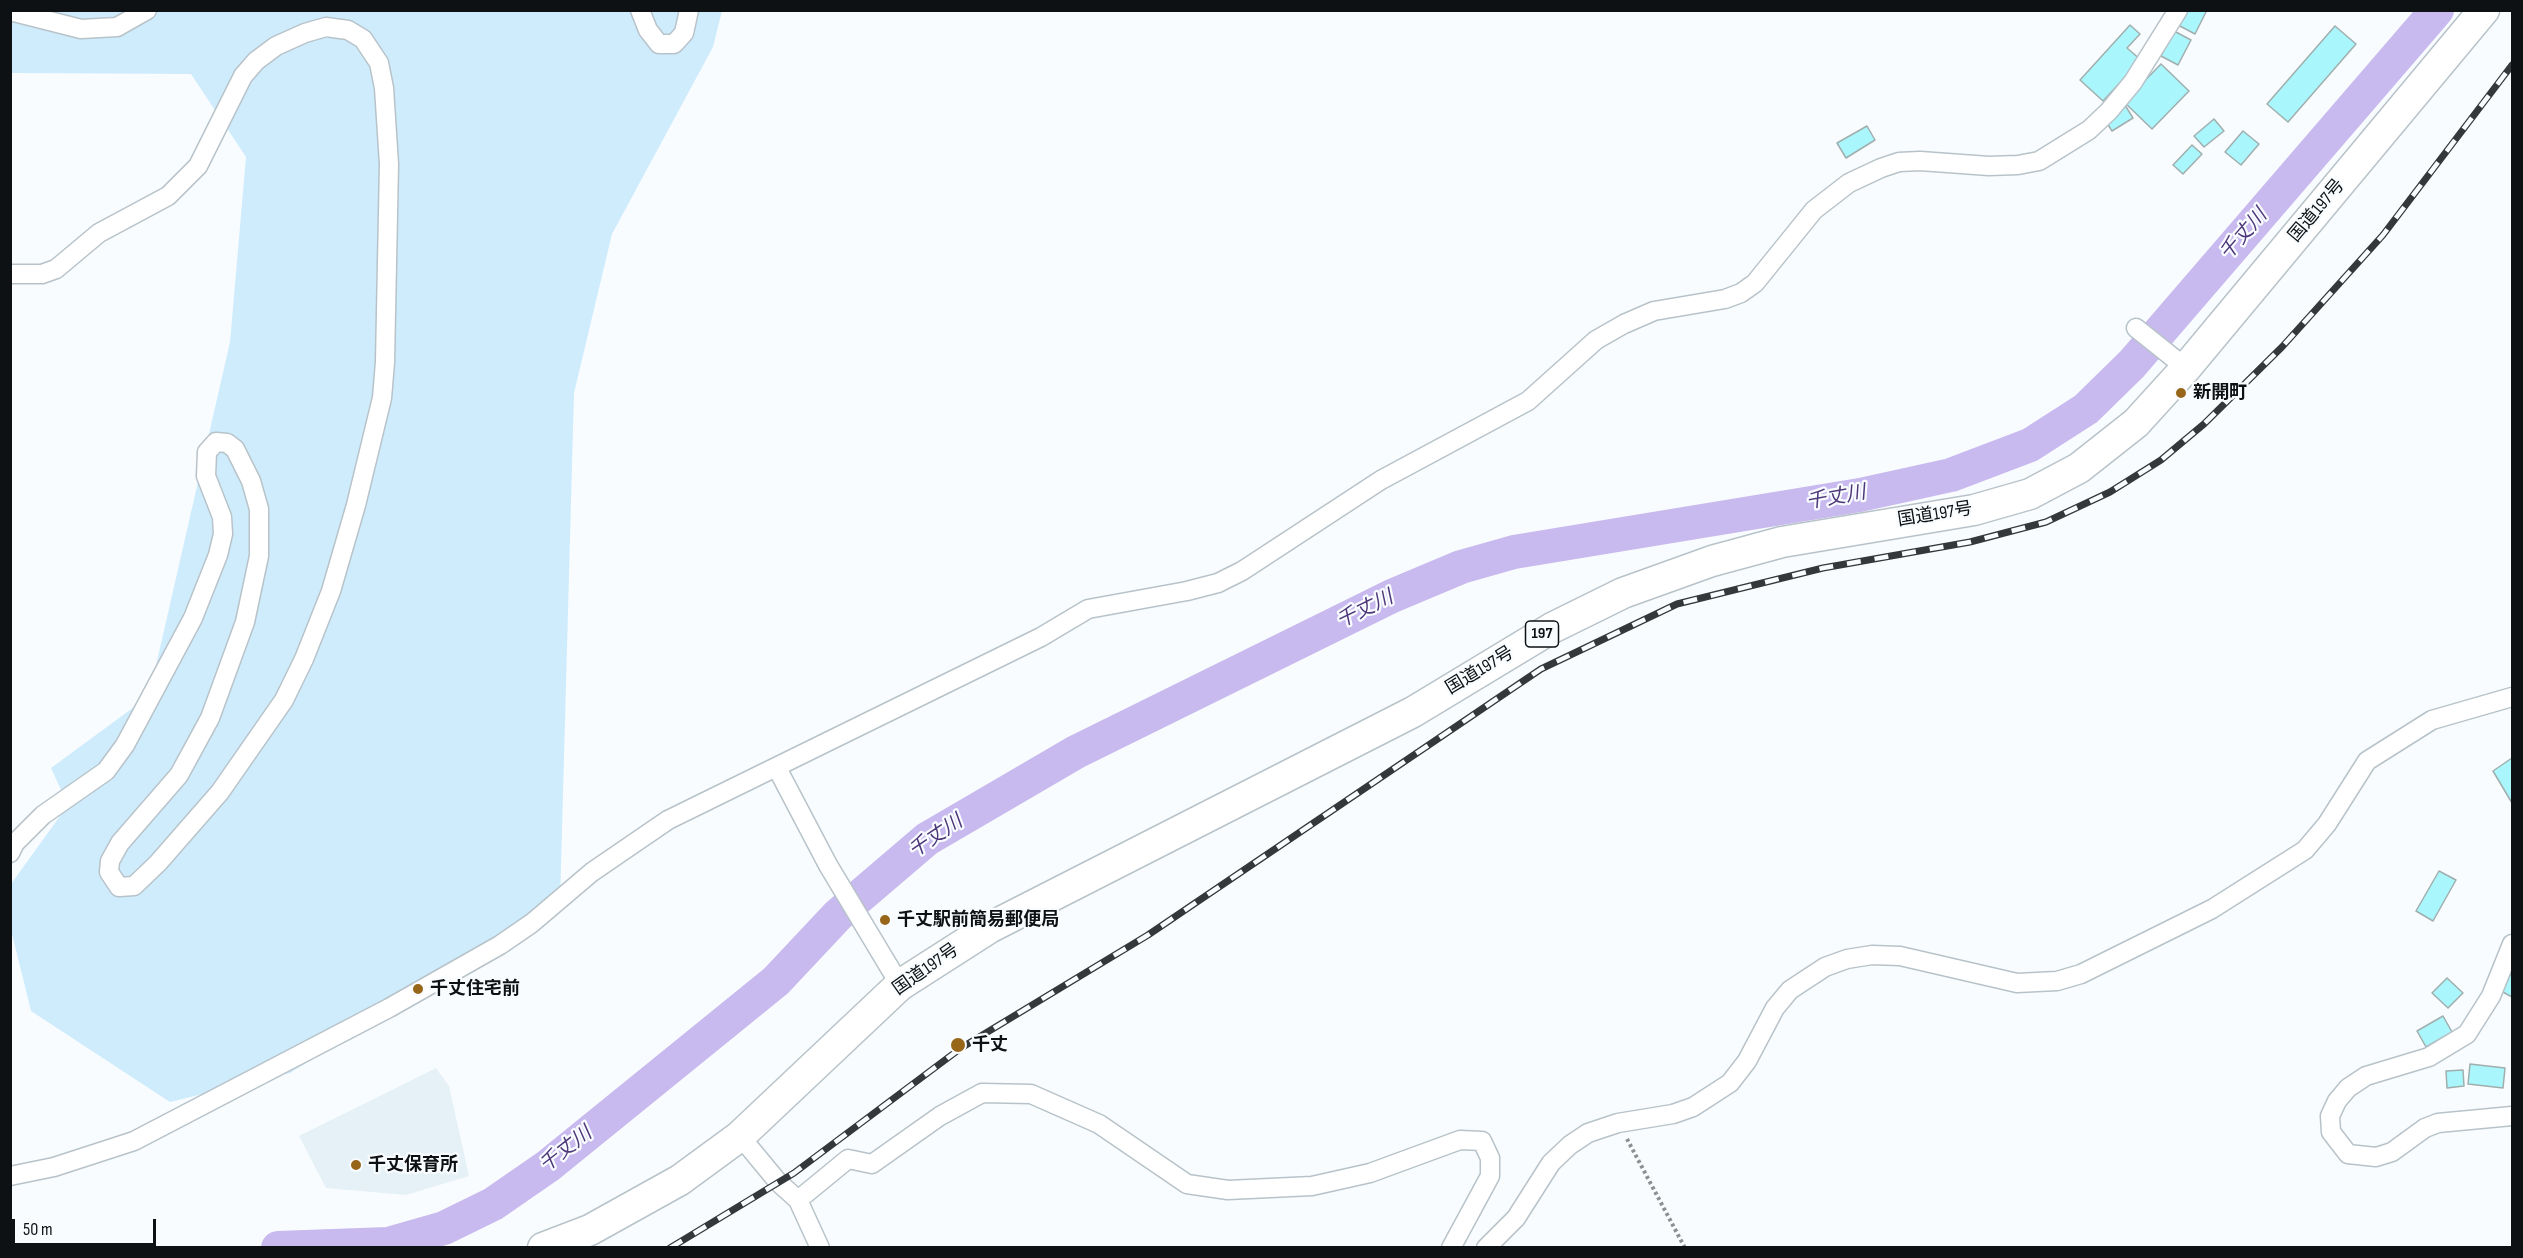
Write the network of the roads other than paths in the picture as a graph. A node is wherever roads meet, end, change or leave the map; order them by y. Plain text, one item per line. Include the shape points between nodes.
1 (147, 10) edge
2 (640, 10) edge
3 (689, 10) edge
4 (2178, 10) edge
5 (2484, 10) edge
6 (10, 11) edge
7 (10, 274) edge
8 (2136, 328) dead end
9 (2179, 363) junction
10 (2512, 697) edge
11 (777, 768) junction
12 (10, 853) edge
13 (2512, 944) edge
14 (900, 985) junction
15 (2512, 1116) edge
16 (740, 1136) junction
17 (10, 1176) edge
18 (798, 1200) junction
19 (543, 1248) edge
20 (820, 1248) edge
21 (1451, 1248) edge
22 (1486, 1248) edge

1 - 6 street via 117,27 81,29
2 - 3 street via 659,44 674,44 684,33
4 - 11 street via 2133,82 2109,111 2089,130 2039,160 1989,166 1899,162 1849,183 1814,210 1755,283 1741,293 1654,311 1623,324 1596,340 1528,401 1381,480 1242,571 1218,583 1187,591 1088,609 1041,637
5 - 9 highway, 国道197号 / 197
7 - 12 street via 42,274 56,269 99,233 168,196 198,166 243,76 276,46 326,27 348,30 363,39 379,63 389,164 382,398 331,591 304,659 284,700 220,792 134,886 119,887 109,872 110,861 120,843 179,775 210,718 248,611 259,556 259,509 235,449 216,442 207,453 206,476 222,517 223,534 219,555 193,618 125,745 106,771 43,815
8 - 9 street
9 - 14 highway, 国道197号 / 197 via 2136,423 2079,468 2030,494 1974,510 1782,542 1712,561 1623,593 1552,628 1413,712 989,928
10 - 22 street via 2432,720 2367,761 2305,850 2247,889 2081,975 2037,983 1994,980 1929,961 1872,955 1825,966 1790,990 1775,1008 1747,1061 1730,1083 1714,1096 1673,1114 1618,1123 1570,1144 1551,1163 1516,1218
11 - 14 street via 828,865
11 - 17 street via 668,820 592,872 500,945 389,1008 134,1141 65,1164
13 - 15 street via 2491,996 2468,1035 2429,1057 2366,1076 2348,1088 2330,1116 2331,1132 2339,1146 2360,1157 2392,1152 2438,1123
14 - 16 highway, 国道197号 / 197
16 - 18 street
16 - 19 highway, 国道197号 / 197 via 680,1180 590,1230
18 - 20 street
18 - 21 street via 848,1159 872,1164 940,1116 982,1093 1031,1094 1099,1124 1187,1184 1228,1190 1312,1186 1370,1173 1460,1140 1482,1141 1490,1158 1490,1176

